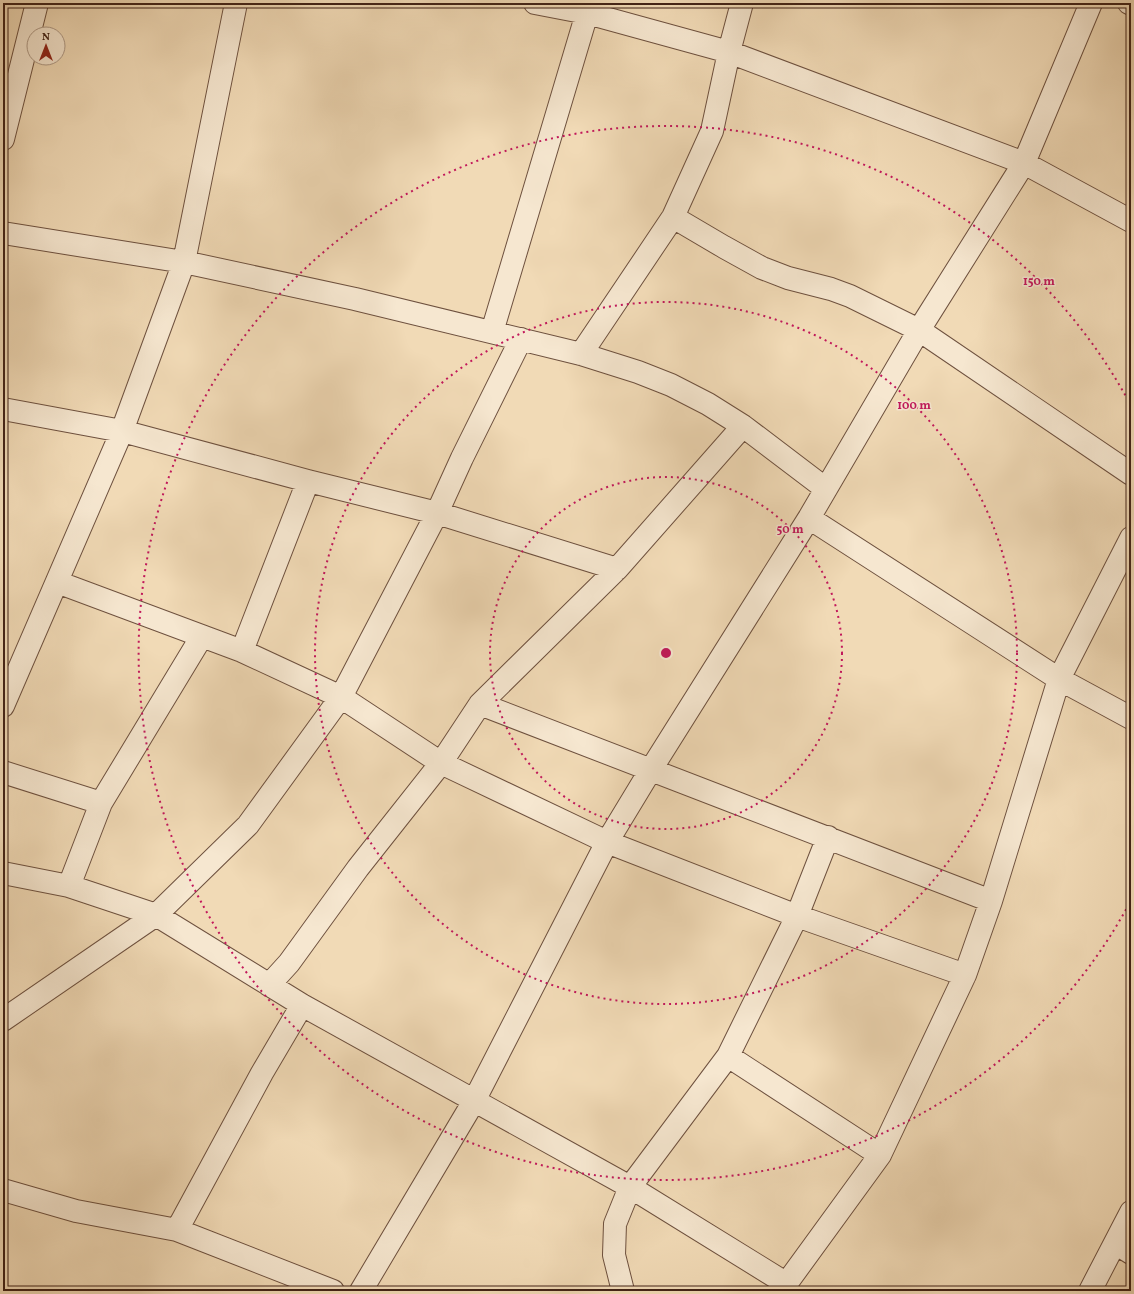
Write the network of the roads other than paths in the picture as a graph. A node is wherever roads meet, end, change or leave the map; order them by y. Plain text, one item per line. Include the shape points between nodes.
1 (37, 3) edge
2 (236, 3) edge
3 (535, 3) edge
4 (742, 3) edge
5 (1091, 3) edge
6 (588, 8) edge
7 (729, 52) junction
8 (3, 139) edge
9 (1024, 163) junction
10 (673, 217) junction
11 (1131, 221) edge
12 (3, 233) edge
13 (184, 262) junction
14 (919, 330) junction
15 (492, 332) junction
16 (521, 339) junction
17 (581, 354) junction
18 (3, 409) edge
19 (743, 426) junction
20 (122, 432) junction
21 (1131, 474) edge
22 (308, 481) junction
23 (826, 489) junction
24 (437, 513) junction
25 (809, 518) junction
26 (1131, 538) edge
27 (618, 569) junction
28 (57, 582) junction
29 (202, 636) junction
30 (242, 651) junction
31 (1059, 678) junction
32 (341, 697) junction
33 (480, 704) junction
34 (3, 706) edge
35 (1131, 718) edge
36 (441, 763) junction
37 (650, 771) junction
38 (3, 772) edge
39 (101, 803) junction
40 (828, 837) junction
41 (607, 842) junction
42 (3, 873) edge
43 (69, 886) junction
44 (991, 901) junction
45 (156, 915) junction
46 (797, 916) junction
47 (965, 975) junction
48 (269, 984) junction
49 (302, 1005) junction
50 (3, 1020) edge
51 (728, 1056) junction
52 (474, 1101) junction
53 (880, 1155) junction
54 (630, 1186) junction
55 (3, 1190) edge
56 (1131, 1212) edge
57 (177, 1230) junction
58 (1123, 1248) edge
59 (784, 1288) edge
60 (333, 1291) edge
61 (361, 1291) edge
62 (623, 1291) edge
63 (1090, 1291) edge

1 - 8 street
2 - 13 street
3 - 6 street
4 - 7 street
5 - 9 street
6 - 7 street
6 - 15 street
7 - 9 street
7 - 10 street via 712,131
9 - 11 street
9 - 14 street
10 - 14 street via 762,268 850,296
10 - 17 street
12 - 13 street
13 - 15 street
13 - 20 street
14 - 21 street
14 - 23 street
15 - 16 street
16 - 17 street
16 - 24 street
17 - 19 street via 671,385
18 - 20 street
19 - 23 street
19 - 27 street
20 - 22 street
20 - 28 street
22 - 24 street
22 - 30 street
23 - 25 street
24 - 27 street
24 - 32 street
25 - 31 street
25 - 37 street
26 - 31 street
27 - 33 street
28 - 29 street
28 - 34 street
29 - 30 street
29 - 39 street
30 - 32 street
31 - 35 street
31 - 44 street
32 - 36 street
32 - 45 street via 248,824
33 - 36 street
33 - 37 street
36 - 41 street
36 - 48 street via 358,868 289,963
37 - 40 street
37 - 41 street
38 - 39 street
39 - 43 street
40 - 44 street
40 - 46 street
41 - 46 street
41 - 52 street
42 - 43 street
43 - 45 street
44 - 47 street
45 - 48 street
45 - 50 street
46 - 47 street
46 - 51 street
47 - 53 street
48 - 49 street
49 - 52 street
49 - 57 street
51 - 53 street
51 - 54 street
52 - 54 street
52 - 61 street
53 - 59 street
54 - 59 street
54 - 62 street via 615,1224 614,1255
55 - 57 street via 76,1211
56 - 58 street
57 - 60 street
58 - 63 street

